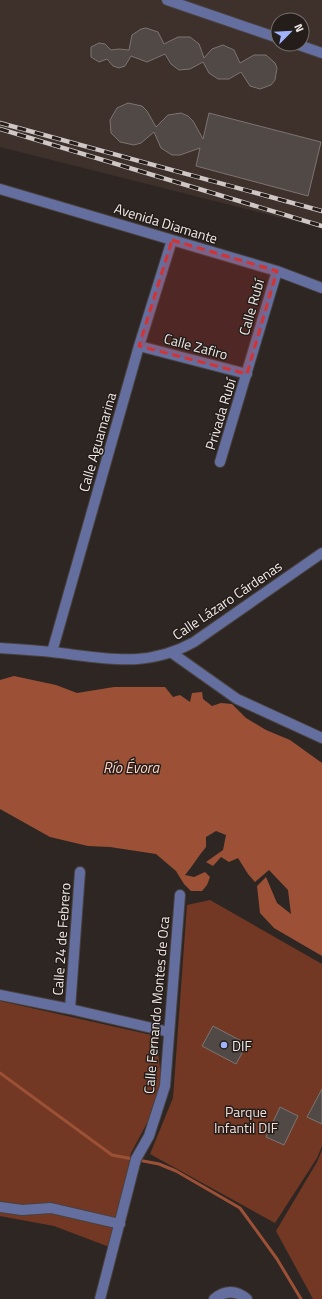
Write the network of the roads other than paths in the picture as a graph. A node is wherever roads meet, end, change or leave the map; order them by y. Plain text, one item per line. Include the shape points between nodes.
1 (167, 0) edge
2 (270, 35) edge
3 (310, 49) edge
4 (322, 53) edge
5 (0, 189) edge
6 (172, 240) junction
7 (277, 271) junction
8 (322, 288) edge
9 (139, 346) junction
10 (246, 374) junction
11 (220, 462) dead end
12 (322, 552) edge
13 (0, 648) edge
14 (52, 652) junction
15 (172, 653) junction
16 (322, 738) edge
17 (80, 872) dead end
18 (180, 895) dead end
19 (0, 995) edge
20 (70, 1009) junction
21 (169, 1032) junction
22 (0, 1207) edge
23 (120, 1224) junction
24 (100, 1299) edge
25 (214, 1299) edge
26 (247, 1299) edge

1 - 2 street
3 - 4 street
5 - 6 street, Avenida Diamante
6 - 7 street, Avenida Diamante
6 - 9 street, Calle Aguamarina
7 - 8 street, Avenida Diamante
7 - 10 street, Calle Rubí
9 - 10 street, Calle Zafiro
9 - 14 street, Calle Aguamarina
10 - 11 street, Privada Rubí
12 - 15 street, Calle Lázaro Cárdenas via 194,642
13 - 14 street, Calle Lázaro Cárdenas
14 - 15 street, Calle Lázaro Cárdenas via 116,660 144,659
15 - 16 street via 238,699
17 - 20 street, Calle 24 de Febrero
18 - 21 street, Calle Fernando Montes de Oca
19 - 20 street
20 - 21 street
21 - 23 street, Calle Fernando Montes de Oca via 162,1099 149,1136 136,1160
22 - 23 street via 22,1210 51,1208
23 - 24 street, Calle Fernando Montes de Oca
25 - 26 street via 226,1292 241,1294

